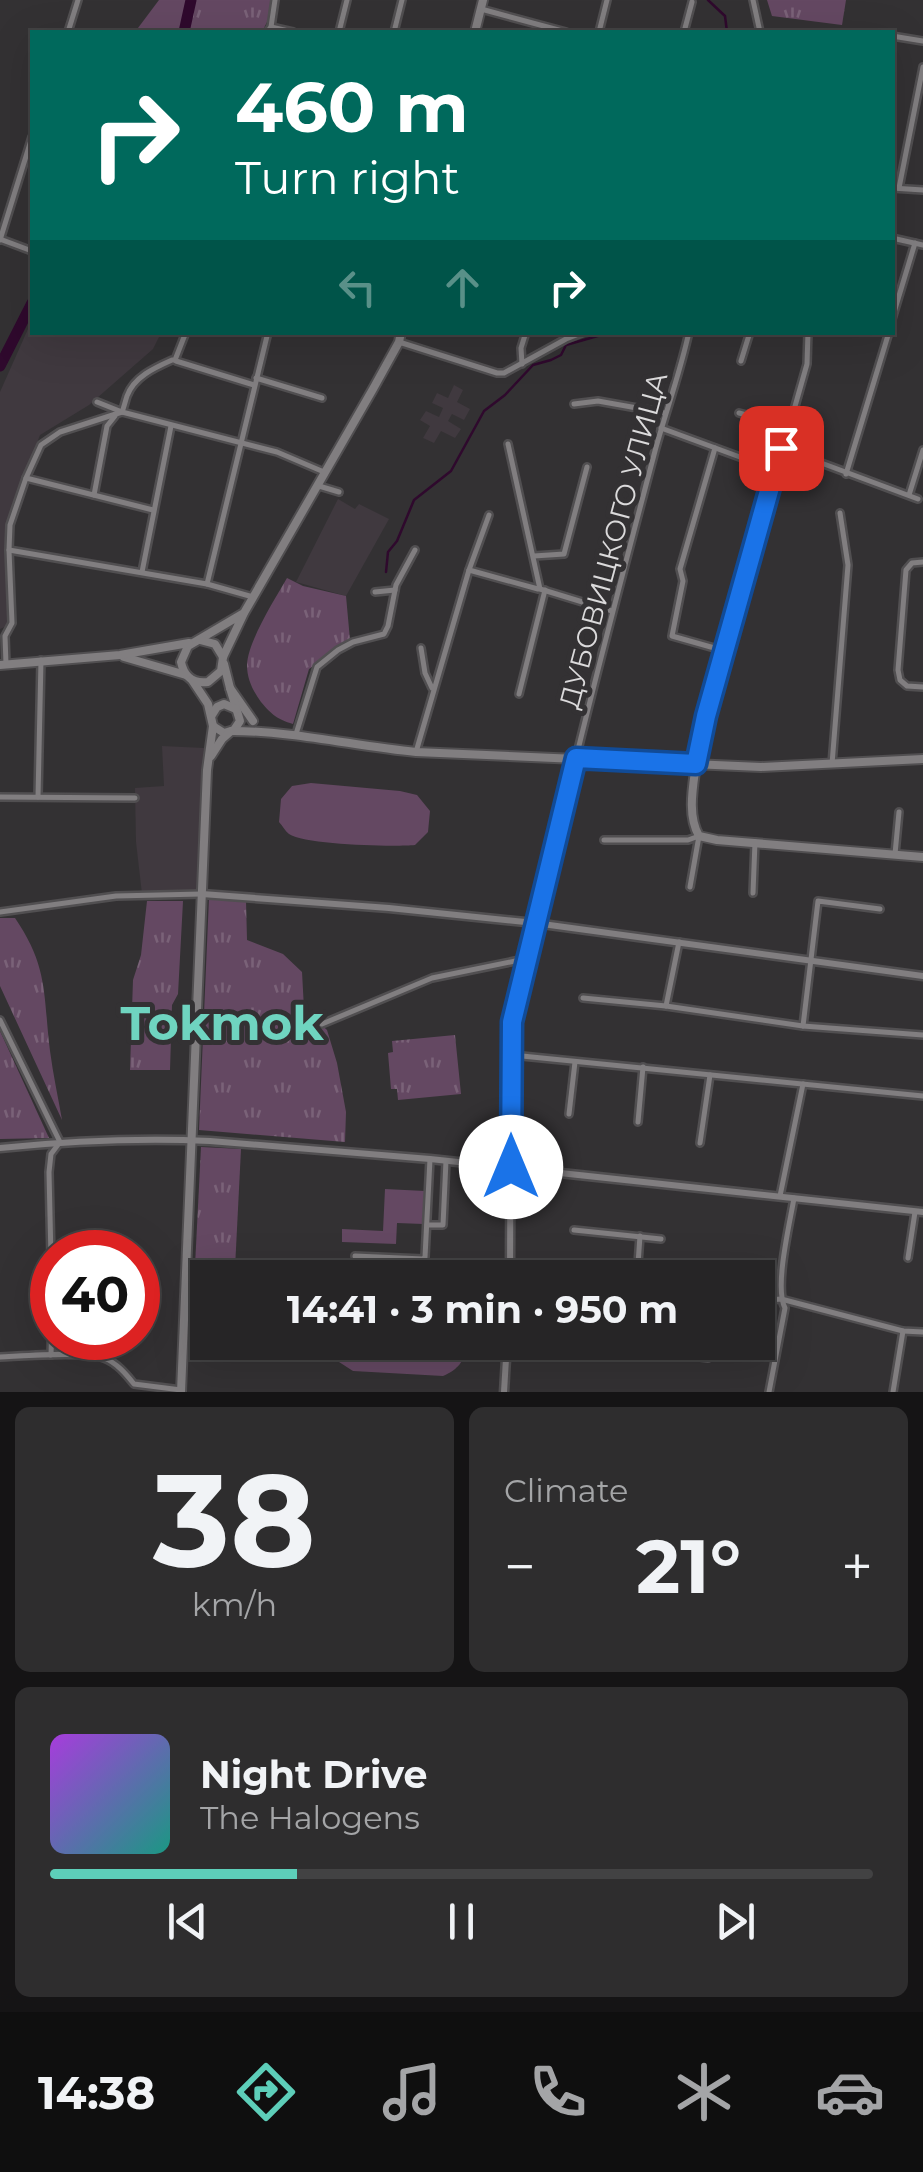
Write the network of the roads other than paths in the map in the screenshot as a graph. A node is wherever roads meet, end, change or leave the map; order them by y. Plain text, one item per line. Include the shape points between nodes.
1 (78, 0) edge
2 (275, 0) edge
3 (347, 0) edge
4 (402, 0) edge
5 (607, 0) edge
6 (753, 0) edge
7 (692, 2) edge
8 (482, 4) edge
9 (69, 30) edge
10 (269, 30) edge
11 (340, 30) edge
12 (394, 30) edge
13 (476, 30) edge
14 (560, 30) edge
15 (600, 30) edge
16 (685, 30) edge
17 (760, 30) edge
18 (895, 36) edge
19 (923, 41) edge
20 (923, 67) edge
21 (30, 143) edge
22 (896, 188) edge
23 (923, 190) edge
24 (0, 240) edge
25 (919, 244) edge
26 (30, 250) edge
27 (895, 311) edge
28 (185, 335) edge
29 (267, 335) edge
30 (525, 335) edge
31 (576, 335) edge
32 (687, 335) edge
33 (749, 335) edge
34 (808, 335) edge
35 (887, 335) edge
36 (400, 337) edge
37 (175, 360) junction
38 (741, 361) dead end
39 (522, 364) junction
40 (255, 382) junction
41 (322, 398) dead end
42 (97, 402) dead end
43 (574, 404) dead end
44 (122, 412) junction
45 (666, 413) junction
46 (739, 413) dead end
47 (171, 426) junction
48 (788, 426) junction
49 (661, 428) junction
50 (240, 442) junction
51 (508, 444) dead end
52 (714, 448) junction
53 (781, 448) junction
54 (923, 450) edge
55 (587, 467) dead end
56 (326, 473) junction
57 (846, 474) junction
58 (26, 478) junction
59 (772, 481) junction
60 (320, 486) junction
61 (338, 492) dead end
62 (94, 495) junction
63 (909, 496) junction
64 (918, 499) dead end
65 (154, 510) junction
66 (840, 513) dead end
67 (490, 515) dead end
68 (9, 550) junction
69 (415, 550) dead end
70 (534, 556) junction
71 (923, 562) edge
72 (469, 570) junction
73 (142, 572) junction
74 (206, 584) junction
75 (395, 590) junction
76 (542, 590) junction
77 (375, 592) dead end
78 (253, 598) junction
79 (612, 611) junction
80 (244, 613) junction
81 (238, 626) junction
82 (194, 642) junction
83 (421, 648) dead end
84 (725, 651) junction
85 (120, 655) junction
86 (223, 659) junction
87 (42, 660) junction
88 (3, 665) edge
89 (226, 674) junction
90 (189, 677) junction
91 (923, 686) edge
92 (230, 688) junction
93 (433, 694) junction
94 (519, 694) dead end
95 (237, 710) junction
96 (212, 722) junction
97 (251, 726) junction
98 (228, 734) junction
99 (296, 736) junction
100 (416, 752) junction
101 (576, 758) junction
102 (923, 759) edge
103 (696, 764) junction
104 (832, 764) junction
105 (207, 770) junction
106 (0, 797) edge
107 (38, 797) junction
108 (135, 798) dead end
109 (899, 812) dead end
110 (700, 836) junction
111 (604, 840) dead end
112 (755, 842) junction
113 (894, 855) junction
114 (923, 857) edge
115 (690, 887) dead end
116 (754, 893) dead end
117 (202, 894) junction
118 (880, 909) dead end
119 (0, 912) edge
120 (535, 923) junction
121 (679, 942) junction
122 (525, 959) junction
123 (812, 960) junction
124 (923, 976) edge
125 (583, 998) dead end
126 (666, 1006) junction
127 (0, 1020) edge
128 (322, 1024) dead end
129 (803, 1026) junction
130 (923, 1036) edge
131 (512, 1055) junction
132 (575, 1062) junction
133 (643, 1068) junction
134 (710, 1074) junction
135 (803, 1084) junction
136 (923, 1096) edge
137 (569, 1114) dead end
138 (638, 1122) dead end
139 (192, 1140) junction
140 (60, 1142) junction
141 (700, 1143) dead end
142 (0, 1148) edge
143 (430, 1159) junction
144 (446, 1161) junction
145 (511, 1167) junction
146 (780, 1196) junction
147 (794, 1198) junction
148 (919, 1212) edge
149 (426, 1225) junction
150 (50, 1230) edge
151 (574, 1230) dead end
152 (640, 1236) junction
153 (661, 1239) dead end
154 (355, 1256) dead end
155 (908, 1258) dead end
156 (510, 1260) edge
157 (638, 1260) edge
158 (775, 1300) edge
159 (781, 1300) junction
160 (902, 1330) junction
161 (923, 1332) edge
162 (30, 1356) edge
163 (0, 1357) edge
164 (107, 1360) edge
165 (505, 1360) edge
166 (181, 1391) edge
167 (504, 1392) edge
168 (769, 1392) edge
169 (893, 1392) edge

1 - 9 street
2 - 10 street
3 - 11 street
4 - 12 street
5 - 15 street
6 - 17 street
7 - 16 street
8 - 13 main road
8 - 14 street
18 - 19 street
20 - 22 street
21 - 24 street
22 - 23 street
24 - 26 street
25 - 27 street
28 - 37 street
29 - 40 street
30 - 39 street
31 - 39 street
32 - 45 street, ДУБОВИЦКОГО УЛИЦА
33 - 38 street
34 - 48 street
35 - 57 street
36 - 39 street via 497,373
36 - 56 main road
37 - 40 street
37 - 44 street via 148,370
40 - 41 street
40 - 50 street
42 - 44 street
43 - 45 street via 598,401
44 - 47 street
44 - 58 street via 40,445
44 - 62 street via 107,426
45 - 49 street, ДУБОВИЦКОГО УЛИЦА
46 - 48 street
47 - 50 street
47 - 65 street
48 - 53 street
49 - 52 street
49 - 79 street, ДУБОВИЦКОГО УЛИЦА
50 - 56 street
50 - 74 street
51 - 70 street
52 - 59 street via 748,460
52 - 84 street via 680,570 672,636
53 - 57 street
53 - 59 street
54 - 63 street
55 - 70 street via 564,554
56 - 60 main road
57 - 63 street
58 - 62 street
58 - 68 street
59 - 84 street
60 - 61 street
60 - 78 main road
62 - 65 street
63 - 64 street
65 - 73 street
66 - 104 street via 848,566
67 - 72 street
68 - 73 street
68 - 88 street via 12,623
69 - 75 street
70 - 76 street
71 - 91 street via 906,570 898,670 908,686
72 - 76 street
72 - 93 street
73 - 74 street
74 - 78 street
75 - 77 street
75 - 99 street via 384,634 353,642 316,667
76 - 79 street
76 - 94 street
78 - 80 main road
79 - 101 street, ДУБОВИЦКОГО УЛИЦА
80 - 81 main road
80 - 82 main road
81 - 86 main road
81 - 89 main road
82 - 85 main road
82 - 86 main road via 210,642
82 - 90 main road via 182,657
83 - 93 street
84 - 103 street
85 - 87 main road
85 - 90 main road
86 - 89 main road
86 - 90 main road via 212,680
87 - 88 main road
87 - 107 street
89 - 92 main road
90 - 96 main road
92 - 95 main road
92 - 97 main road
93 - 100 street
95 - 96 main road via 224,704
95 - 97 main road
95 - 98 main road via 240,720
96 - 98 main road
96 - 105 main road
97 - 98 main road
97 - 99 main road
98 - 105 main road
99 - 100 main road
100 - 101 main road
101 - 103 main road
101 - 120 street
102 - 104 main road
103 - 104 main road
103 - 110 main road via 692,795
105 - 117 main road
106 - 107 street
107 - 108 street
109 - 113 street
110 - 111 street
110 - 112 main road
110 - 115 street
112 - 113 main road
112 - 116 street
113 - 114 main road
117 - 119 street via 116,896
117 - 120 street
117 - 139 main road
118 - 123 street via 818,901
120 - 121 street
120 - 122 street
121 - 123 street
121 - 126 street
122 - 128 street via 432,978
122 - 131 street
123 - 124 street
123 - 129 street
125 - 126 street
126 - 129 street
127 - 140 street
129 - 130 street
131 - 132 street
131 - 145 street
132 - 133 street
132 - 137 street
133 - 134 street
133 - 138 street
134 - 135 street
134 - 141 street
135 - 136 street
135 - 146 street
139 - 140 street
139 - 143 street
139 - 166 main road
140 - 142 street
140 - 150 street via 49,1172
143 - 144 street
143 - 149 street
144 - 145 street
144 - 149 street via 444,1225
145 - 146 street
145 - 156 street
146 - 147 street
147 - 148 street
147 - 159 street
148 - 155 street
149 - 154 street via 423,1259
151 - 152 street
152 - 153 street
152 - 157 street
158 - 159 street
159 - 160 street
159 - 168 street via 785,1308
160 - 161 street
160 - 169 street
162 - 163 street
164 - 166 street via 134,1384
165 - 167 street

